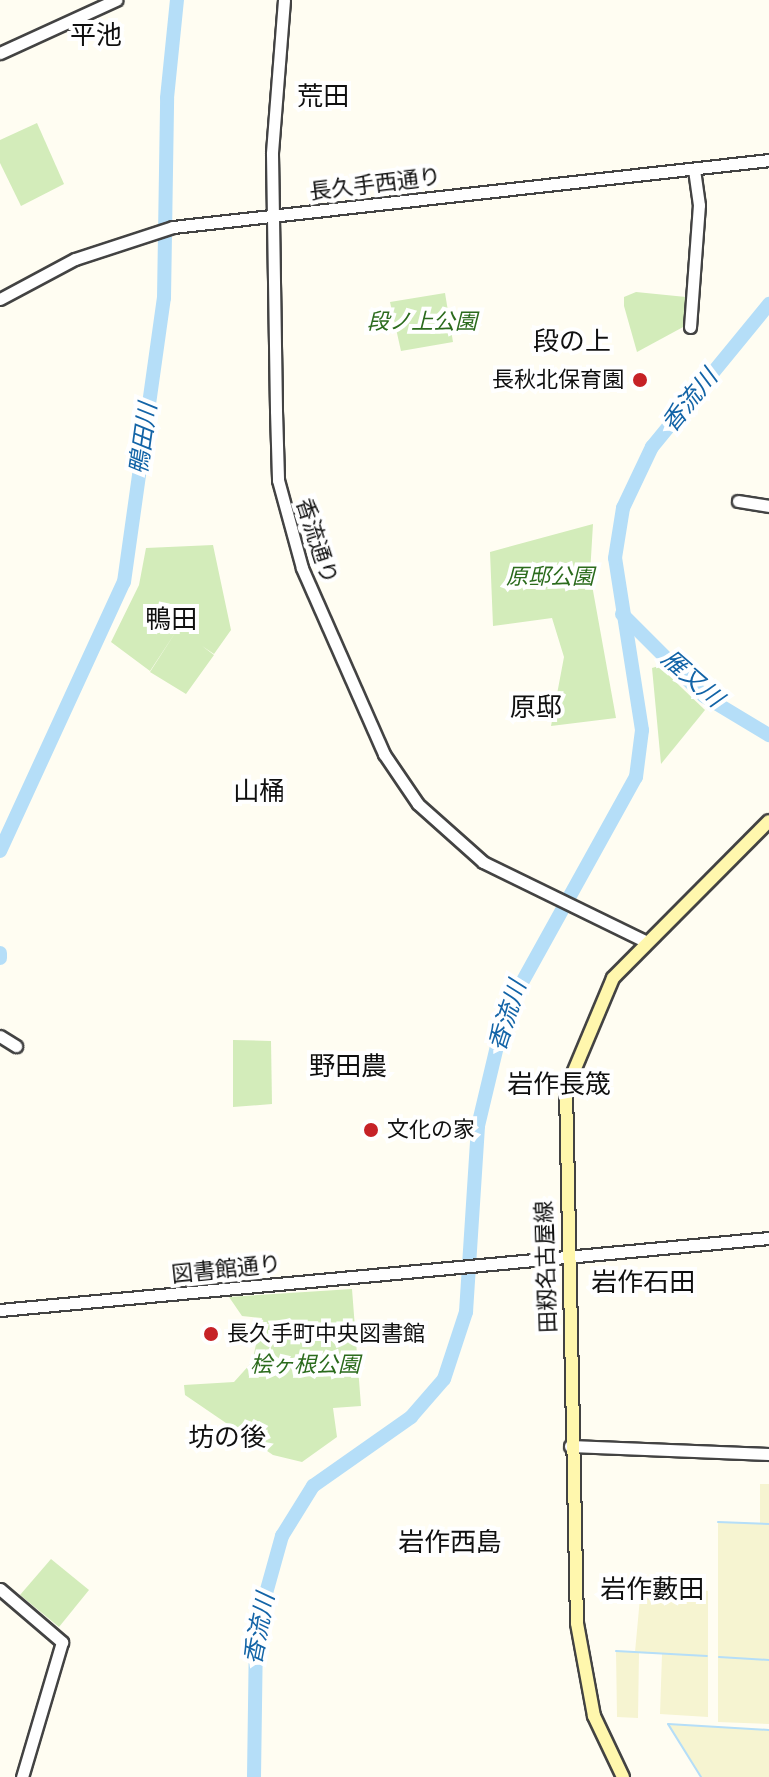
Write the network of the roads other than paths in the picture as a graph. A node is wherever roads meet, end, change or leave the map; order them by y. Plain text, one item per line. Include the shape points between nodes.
1 (116, 0) edge
2 (284, 0) edge
3 (0, 53) edge
4 (769, 160) edge
5 (694, 169) junction
6 (272, 217) junction
7 (0, 299) edge
8 (690, 327) dead end
9 (738, 501) dead end
10 (769, 506) edge
11 (769, 821) edge
12 (643, 940) junction
13 (0, 1036) edge
14 (16, 1046) dead end
15 (769, 1238) edge
16 (564, 1258) junction
17 (0, 1310) edge
18 (570, 1446) junction
19 (769, 1454) edge
20 (0, 1589) edge
21 (22, 1777) edge
22 (623, 1777) edge

1 - 3 street
2 - 6 street, 香流通り
4 - 5 street, 長久手西通り
5 - 6 street, 長久手西通り
5 - 8 street via 699,205
6 - 7 street, 長久手西通り via 156,232 75,259
6 - 12 street, 香流通り via 278,480 302,568 384,754 418,804 483,862
9 - 10 street
11 - 12 main road, 田籾名古屋線
12 - 16 main road, 田籾名古屋線 via 601,997 572,1068 563,1126
13 - 14 street
15 - 16 street
16 - 17 street, 図書館通り
16 - 18 main road, 田籾名古屋線
18 - 19 street
18 - 22 main road, 田籾名古屋線 via 581,1669
20 - 21 street via 62,1642

